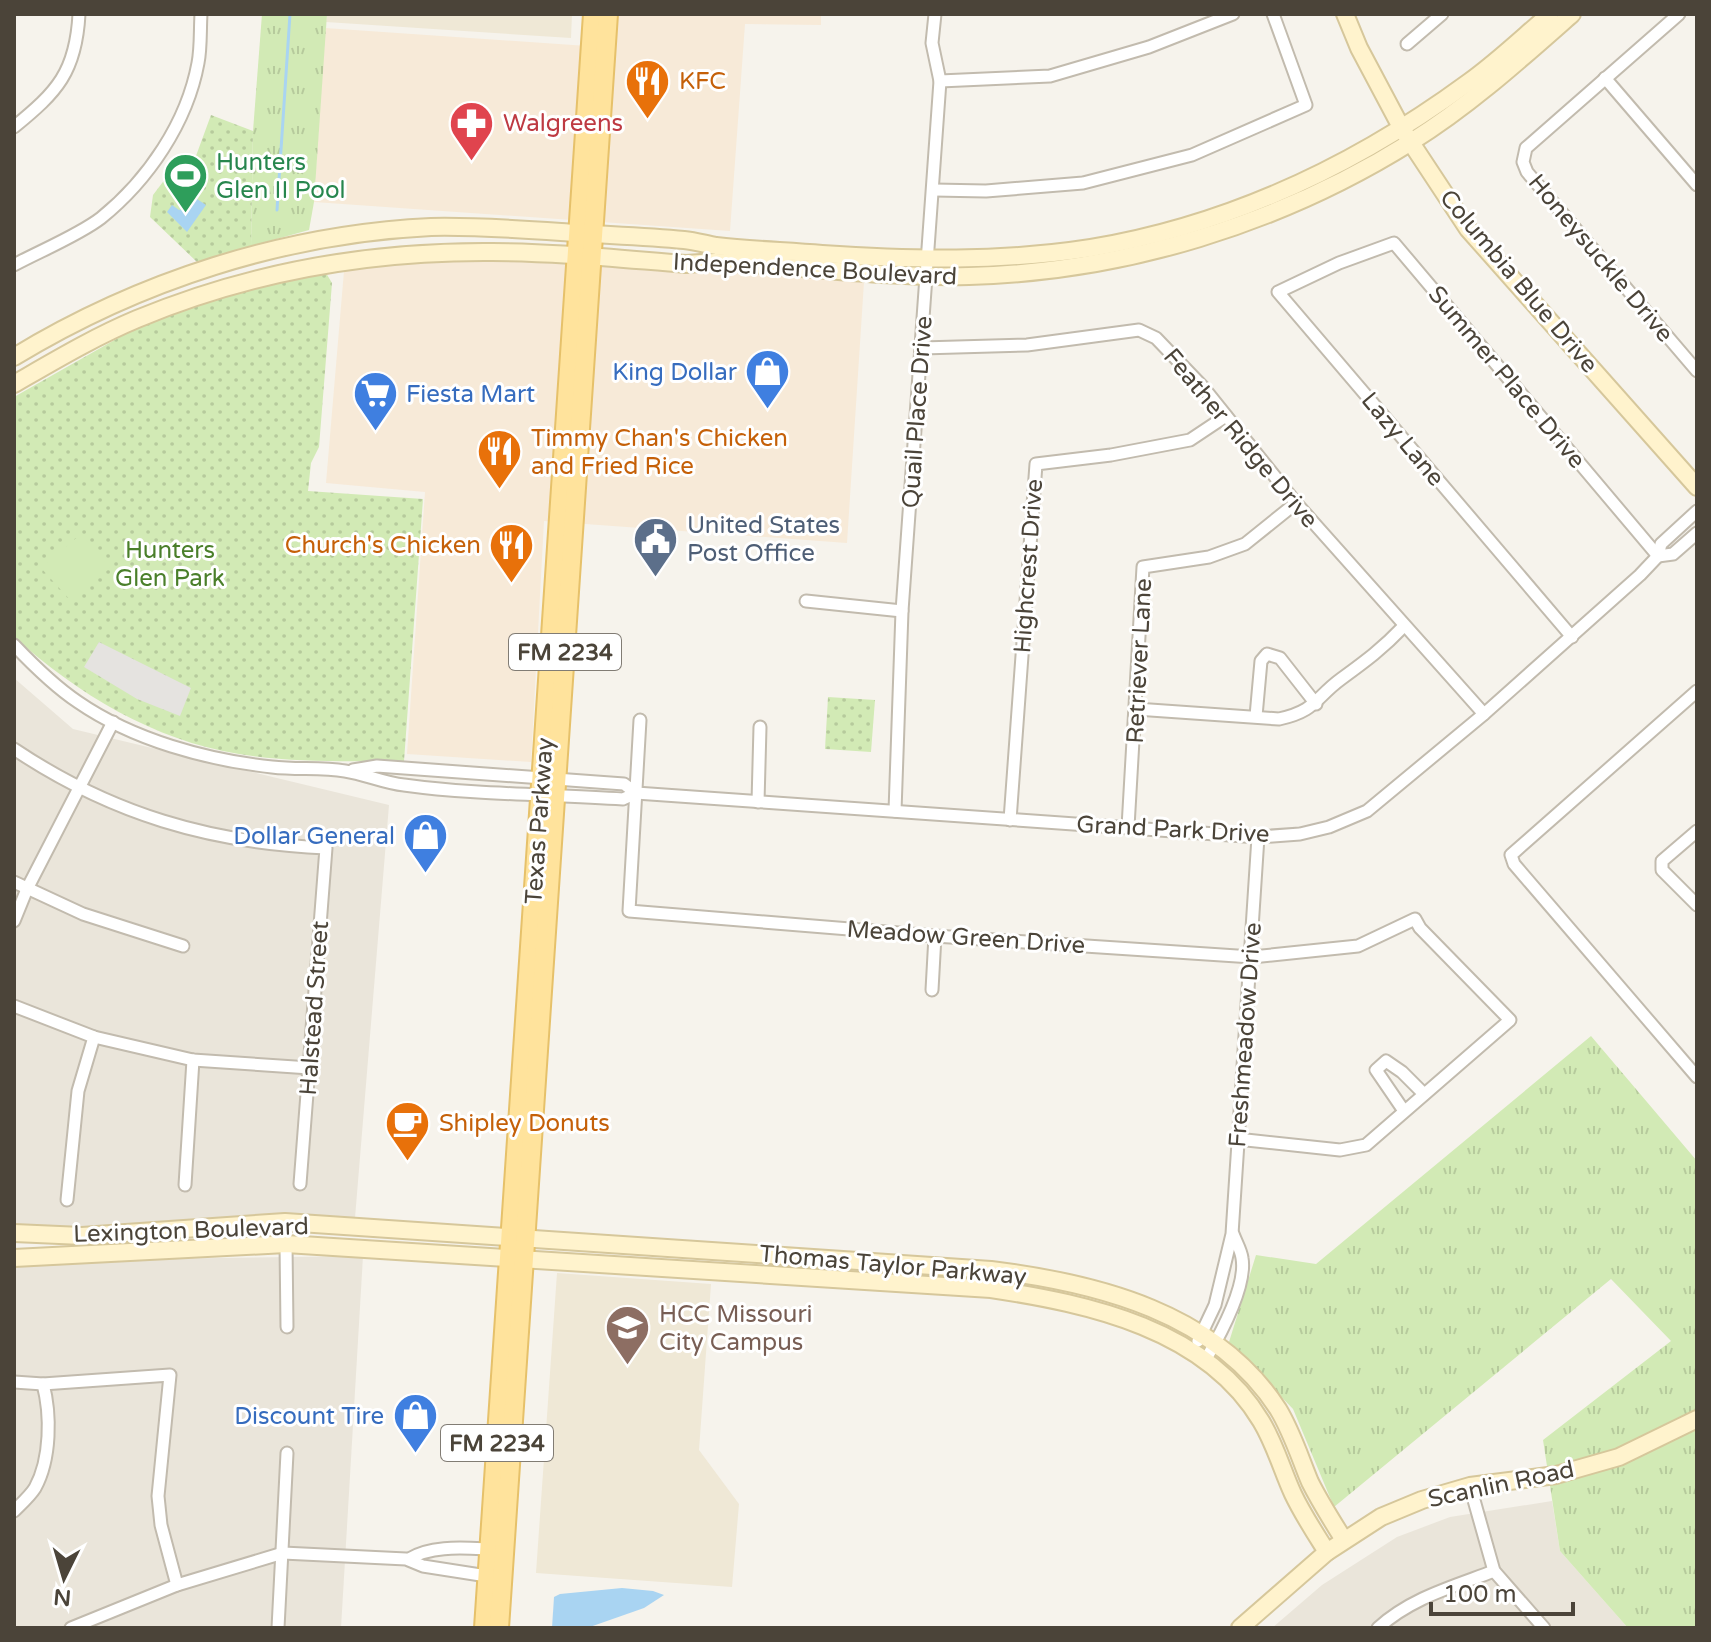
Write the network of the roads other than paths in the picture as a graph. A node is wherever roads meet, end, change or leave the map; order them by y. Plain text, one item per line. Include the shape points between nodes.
1 (79, 14) edge
2 (201, 14) edge
3 (593, 14) edge
4 (608, 14) edge
5 (935, 14) edge
6 (1233, 14) edge
7 (1273, 14) edge
8 (1345, 14) edge
9 (1442, 14) edge
10 (1572, 14) edge
11 (1679, 14) edge
12 (1546, 23) edge
13 (1407, 44) dead end
14 (1605, 78) junction
15 (940, 81) junction
16 (14, 127) edge
17 (1407, 135) junction
18 (1697, 185) edge
19 (934, 190) junction
20 (585, 234) junction
21 (340, 238) junction
22 (744, 256) junction
23 (584, 258) junction
24 (340, 262) junction
25 (1339, 263) joint
26 (14, 265) edge
27 (927, 268) junction
28 (57, 331) junction
29 (922, 348) junction
30 (68, 353) junction
31 (14, 357) edge
32 (1697, 371) edge
33 (14, 384) edge
34 (1226, 416) junction
35 (561, 471) junction
36 (1697, 487) edge
37 (1296, 503) junction
38 (575, 504) junction
39 (1697, 511) edge
40 (1697, 533) edge
41 (1658, 556) junction
42 (553, 597) junction
43 (806, 601) dead end
44 (902, 611) junction
45 (567, 625) junction
46 (1404, 626) junction
47 (1572, 637) junction
48 (14, 645) edge
49 (1697, 691) edge
50 (1316, 704) junction
51 (1136, 709) junction
52 (1484, 714) junction
53 (1256, 716) junction
54 (640, 720) dead end
55 (113, 722) junction
56 (760, 727) dead end
57 (14, 749) edge
58 (345, 771) junction
59 (549, 786) junction
60 (78, 788) junction
61 (636, 793) junction
62 (758, 802) junction
63 (895, 811) junction
64 (1010, 820) junction
65 (1128, 827) junction
66 (1697, 831) edge
67 (1258, 837) junction
68 (14, 882) edge
69 (27, 889) junction
70 (1697, 905) edge
71 (14, 921) edge
72 (935, 936) junction
73 (183, 946) dead end
74 (1252, 957) junction
75 (932, 990) dead end
76 (14, 1006) edge
77 (94, 1037) junction
78 (193, 1060) junction
79 (310, 1068) junction
80 (1697, 1077) edge
81 (1424, 1094) junction
82 (1404, 1111) junction
83 (1237, 1139) junction
84 (300, 1184) dead end
85 (185, 1185) dead end
86 (67, 1200) dead end
87 (321, 1224) junction
88 (14, 1233) edge
89 (125, 1233) junction
90 (1232, 1234) junction
91 (518, 1239) junction
92 (286, 1244) junction
93 (320, 1245) junction
94 (681, 1249) junction
95 (127, 1252) junction
96 (14, 1258) edge
97 (517, 1258) junction
98 (679, 1269) junction
99 (287, 1327) dead end
100 (1209, 1338) junction
101 (1199, 1355) junction
102 (14, 1382) edge
103 (43, 1384) junction
104 (1697, 1419) edge
105 (287, 1453) dead end
106 (1470, 1486) junction
107 (14, 1511) edge
108 (1344, 1540) junction
109 (490, 1549) junction
110 (1327, 1552) junction
111 (283, 1553) junction
112 (409, 1559) junction
113 (1494, 1571) junction
114 (495, 1577) junction
115 (177, 1585) junction
116 (71, 1628) edge
117 (278, 1628) edge
118 (484, 1628) edge
119 (499, 1628) edge
120 (1240, 1628) edge
121 (1378, 1628) edge
122 (1544, 1628) edge

1 - 16 street via 69,68 48,99
2 - 26 street via 198,64 181,115 162,150 100,219
3 - 20 main road, Texas Parkway / FM 2234
4 - 20 main road, Texas Parkway / FM 2234
5 - 15 street, Quail Place Drive via 932,43
6 - 15 street via 1149,47 1050,76
7 - 19 street via 1306,105 1192,155 1083,183
8 - 17 street, Columbia Blue Drive
9 - 13 street
10 - 12 street, Independence Boulevard
11 - 14 street
12 - 17 street, Independence Boulevard
14 - 18 street
14 - 32 street, Honeysuckle Drive via 1526,148 1523,162
15 - 19 street, Quail Place Drive
17 - 27 street, Independence Boulevard via 1339,182 1157,250 1092,255 1024,272
17 - 36 street, Columbia Blue Drive via 1468,229
19 - 27 street, Quail Place Drive
20 - 21 street, Independence Boulevard via 430,227
20 - 22 street, Independence Boulevard via 688,240
20 - 23 main road, Texas Parkway / FM 2234
21 - 24 street
21 - 28 street, Independence Boulevard via 191,274
22 - 23 street, Independence Boulevard via 686,264
22 - 27 street, Independence Boulevard
23 - 24 street, Independence Boulevard via 464,252
23 - 35 main road, Texas Parkway / FM 2234
23 - 38 main road, Texas Parkway / FM 2234
24 - 30 street, Independence Boulevard via 239,283 136,320
25 - 41 street, Summer Place Drive via 1394,243
25 - 47 street, Lazy Lane via 1278,292
27 - 29 street, Quail Place Drive
28 - 30 street
28 - 31 street, Independence Boulevard
29 - 34 street, Feather Ridge Drive via 1027,345 1139,330 1156,338
29 - 44 street, Quail Place Drive
30 - 33 street, Independence Boulevard
34 - 37 street, Feather Ridge Drive
34 - 64 street, Highcrest Drive via 1190,440 1036,464
35 - 38 main road via 570,481
35 - 42 main road, Texas Parkway / FM 2234
37 - 46 street, Feather Ridge Drive
37 - 51 street, Retriever Lane via 1245,544 1209,557 1143,567
38 - 45 main road, Texas Parkway / FM 2234
39 - 41 street, Grand Park Drive via 1661,544
40 - 41 street, Grand Park Drive via 1673,554
41 - 47 street, Grand Park Drive
42 - 45 main road via 561,603 560,618
42 - 59 main road, Texas Parkway / FM 2234
43 - 44 street
44 - 63 street, Quail Place Drive
45 - 59 main road, Texas Parkway / FM 2234
46 - 50 street
46 - 52 street, Feather Ridge Drive
47 - 52 street, Grand Park Drive
48 - 55 street, Grand Park Drive via 48,679
49 - 80 street via 1511,855
50 - 53 street via 1279,719
50 - 53 street via 1280,658 1267,654 1261,661
51 - 53 street
51 - 65 street, Retriever Lane
52 - 67 street, Grand Park Drive via 1367,811 1300,834
54 - 61 street
55 - 58 street, Grand Park Drive via 196,753 274,767
55 - 60 street
56 - 62 street
57 - 60 street
58 - 59 street, Grand Park Drive via 377,766
58 - 59 street, Grand Park Drive via 403,785
59 - 61 street, Grand Park Drive via 624,784
59 - 91 main road, Texas Parkway / FM 2234
60 - 69 street
60 - 79 street, Halstead Street via 160,822 212,836 326,848
61 - 62 street, Grand Park Drive
61 - 72 street, Meadow Green Drive via 629,911
62 - 63 street, Grand Park Drive
63 - 64 street, Grand Park Drive
64 - 65 street, Grand Park Drive
65 - 67 street, Grand Park Drive
66 - 70 street via 1662,861 1662,870
67 - 74 street, Freshmeadow Drive
68 - 69 street
69 - 71 street
69 - 73 street via 83,914
72 - 74 street, Meadow Green Drive
72 - 75 street
74 - 81 street, Meadow Green Drive via 1358,946 1415,919 1510,1020
74 - 83 street, Freshmeadow Drive
76 - 77 street
77 - 78 street
77 - 86 street via 78,1091
78 - 79 street
78 - 85 street
79 - 84 street, Halstead Street
81 - 82 street
81 - 82 street via 1386,1061 1376,1070
82 - 83 street via 1366,1145 1340,1150
83 - 90 street, Freshmeadow Drive
87 - 89 street, Lexington Boulevard
87 - 91 street, Lexington Boulevard
87 - 93 street
88 - 89 street, Lexington Boulevard
89 - 95 street
90 - 100 street, Freshmeadow Drive
90 - 100 street, Freshmeadow Drive via 1242,1259 1239,1284
91 - 94 street, Thomas Taylor Parkway
91 - 97 main road, Texas Parkway / FM 2234
92 - 93 street, Lexington Boulevard
92 - 95 street, Lexington Boulevard
92 - 99 street
93 - 97 street, Lexington Boulevard
94 - 98 street
94 - 100 street, Thomas Taylor Parkway via 1019,1273 1128,1300
95 - 96 street, Lexington Boulevard
97 - 98 street, Thomas Taylor Parkway
97 - 109 main road, Texas Parkway / FM 2234
97 - 114 main road, Texas Parkway / FM 2234
98 - 101 street, Thomas Taylor Parkway via 1003,1291 1085,1308 1150,1330
100 - 101 street, Freshmeadow Drive
100 - 101 street, Freshmeadow Drive
100 - 108 street, Thomas Taylor Parkway via 1247,1369 1280,1413
101 - 110 street, Thomas Taylor Parkway via 1244,1396 1260,1420 1305,1519
102 - 103 street
103 - 107 street via 48,1404 44,1463 34,1489
103 - 115 street via 170,1375 158,1496
104 - 106 street, Scanlin Road via 1619,1457 1556,1475
105 - 111 street
106 - 108 street, Scanlin Road via 1381,1517
106 - 113 street
108 - 110 street, Scanlin Road
109 - 112 street via 422,1551
109 - 114 main road, Texas Parkway / FM 2234
110 - 120 street, Scanlin Road
111 - 112 street
111 - 115 street
111 - 117 street
112 - 114 street
113 - 121 street via 1422,1598
113 - 122 street
114 - 118 main road, Texas Parkway / FM 2234
114 - 119 main road, Texas Parkway / FM 2234
115 - 116 street

